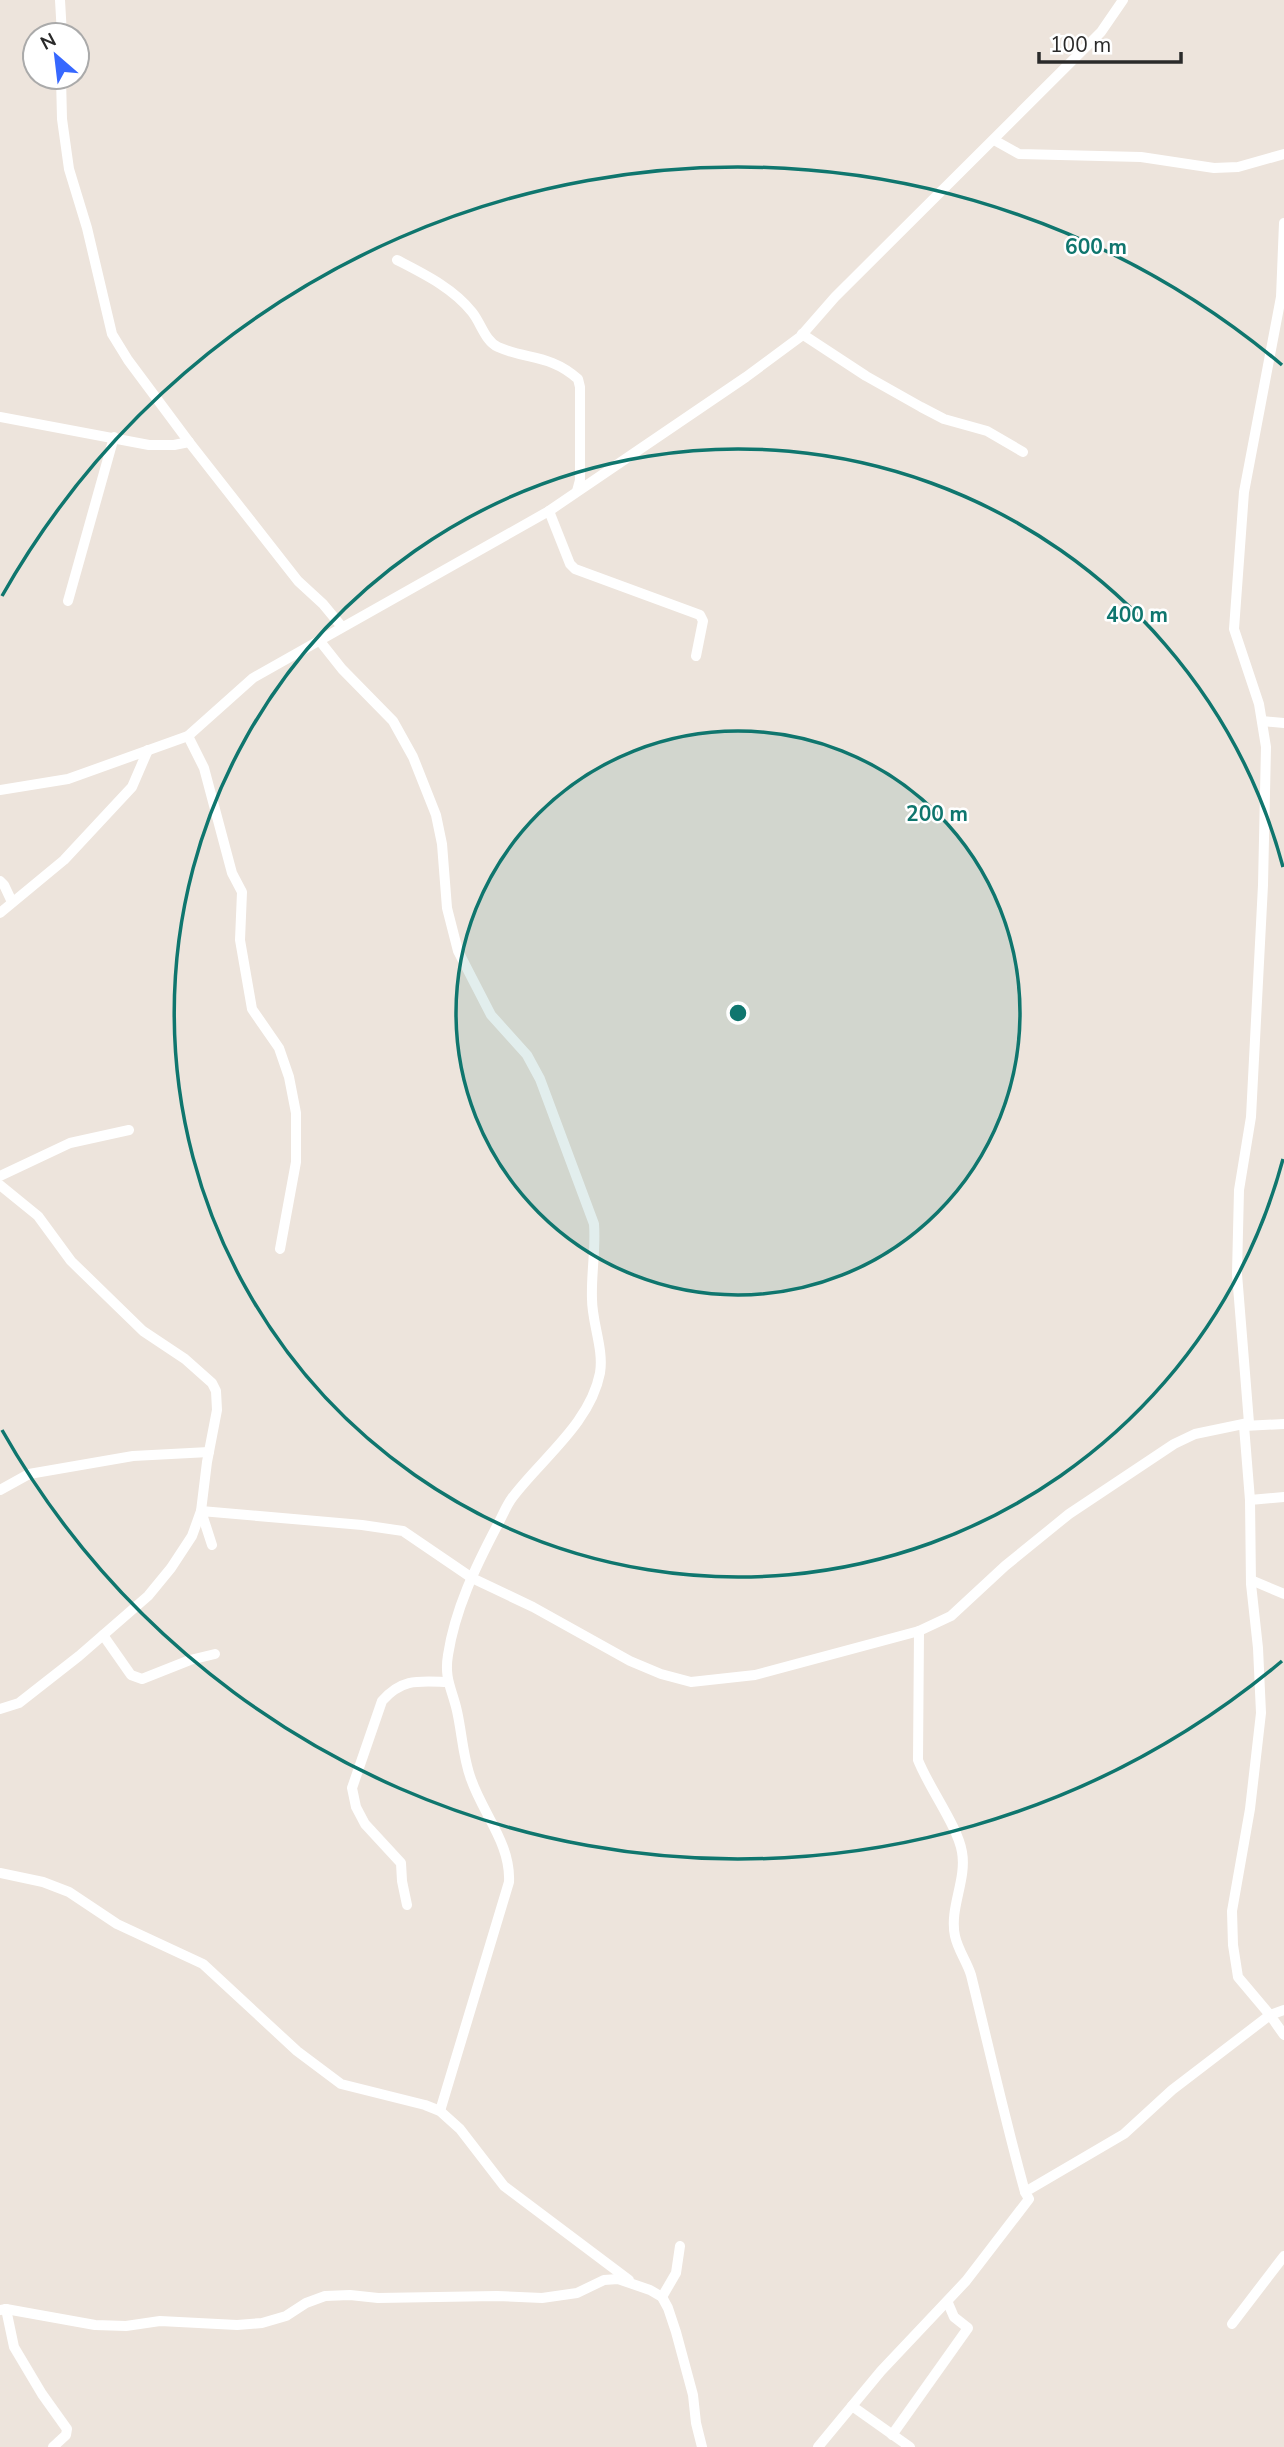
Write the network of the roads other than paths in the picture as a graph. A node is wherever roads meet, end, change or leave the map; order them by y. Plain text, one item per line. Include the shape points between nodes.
1 (60, 0) edge
2 (1123, 0) edge
3 (61, 21) edge
4 (61, 91) edge
5 (994, 140) junction
6 (1284, 154) edge
7 (1284, 223) edge
8 (397, 260) dead end
9 (802, 334) junction
10 (0, 417) edge
11 (114, 438) junction
12 (189, 442) junction
13 (1023, 452) dead end
14 (577, 491) junction
15 (549, 511) junction
16 (68, 601) dead end
17 (342, 627) junction
18 (319, 640) junction
19 (696, 656) dead end
20 (1262, 721) junction
21 (1284, 723) edge
22 (188, 736) junction
23 (148, 750) junction
24 (0, 790) edge
25 (0, 881) edge
26 (12, 902) junction
27 (0, 913) edge
28 (130, 1130) dead end
29 (0, 1176) edge
30 (0, 1185) edge
31 (280, 1249) dead end
32 (1246, 1424) junction
33 (1284, 1424) edge
34 (209, 1452) junction
35 (0, 1490) edge
36 (1284, 1497) edge
37 (1250, 1500) junction
38 (201, 1511) junction
39 (212, 1545) dead end
40 (472, 1578) junction
41 (1251, 1580) junction
42 (1284, 1594) edge
43 (919, 1631) junction
44 (103, 1635) junction
45 (215, 1654) dead end
46 (447, 1682) junction
47 (0, 1709) edge
48 (0, 1873) edge
49 (407, 1905) dead end
50 (1284, 2010) edge
51 (1270, 2015) junction
52 (1284, 2035) edge
53 (440, 2111) junction
54 (1026, 2192) junction
55 (680, 2246) dead end
56 (1284, 2256) edge
57 (640, 2288) junction
58 (662, 2297) junction
59 (948, 2303) junction
60 (3, 2309) edge
61 (1232, 2324) dead end
62 (852, 2406) junction
63 (892, 2435) junction
64 (53, 2447) edge
65 (702, 2447) edge
66 (817, 2447) edge
67 (910, 2447) edge

1 - 3 street
2 - 5 street via 1101,32
4 - 12 street via 69,169 112,334
5 - 6 street via 1020,154 1141,157 1214,168 1238,167
5 - 9 street
7 - 20 street via 1281,297 1244,492 1234,629
8 - 14 street via 430,277 464,304 496,346 547,360 578,379
9 - 13 street via 921,407 987,431
9 - 14 street
10 - 11 street
11 - 12 street via 149,445
11 - 16 street
12 - 17 street via 298,581
14 - 15 street
15 - 17 street
15 - 19 street via 575,569 700,615 703,621
17 - 18 street
18 - 22 street via 253,678
18 - 40 street via 393,722 413,757 436,815 447,908 458,951 491,1015 527,1055 540,1079 594,1224 592,1300 600,1371 578,1420 511,1499
20 - 21 street
20 - 32 street via 1266,747 1260,960 1251,1117 1238,1202 1237,1274
22 - 23 street
22 - 31 street via 204,768 232,873 242,892 240,940 253,1009 279,1048 296,1113 296,1162
23 - 24 street via 68,779
23 - 26 street via 132,787 64,860
25 - 26 street
26 - 27 street
28 - 29 street via 70,1143
30 - 34 street via 38,1216 72,1261 143,1331 212,1383 217,1410
32 - 33 street
32 - 37 street
32 - 43 street via 1195,1434 1174,1444 1069,1514 951,1616
34 - 35 street via 134,1457 29,1474
34 - 38 street
36 - 37 street
37 - 41 street
38 - 39 street
38 - 40 street via 402,1531
38 - 44 street via 192,1536 171,1568 148,1596
40 - 43 street via 630,1661 691,1682 755,1675
40 - 46 street via 453,1627
41 - 42 street
41 - 51 street via 1261,1713 1232,1911 1238,1977
43 - 54 street via 918,1760 962,1851 955,1938 970,1971
44 - 45 street via 131,1675 142,1679
44 - 47 street via 19,1703
46 - 49 street via 400,1685 382,1701 352,1788 365,1824 401,1863
46 - 53 street via 471,1779 510,1867
48 - 53 street via 69,1892 117,1924 203,1964 297,2051 341,2084
50 - 51 street
51 - 52 street
51 - 54 street via 1172,2090 1124,2134
53 - 57 street via 460,2129 504,2186
54 - 59 street via 1029,2199
55 - 58 street via 676,2273
56 - 61 street
57 - 58 street
57 - 60 street via 618,2279 604,2280 577,2293 542,2298 325,2296 286,2316 237,2325 160,2321 95,2325
58 - 65 street via 693,2395
59 - 62 street
59 - 63 street via 954,2317 968,2328
60 - 64 street via 14,2347 66,2429 66,2435
62 - 63 street
62 - 66 street
63 - 67 street

